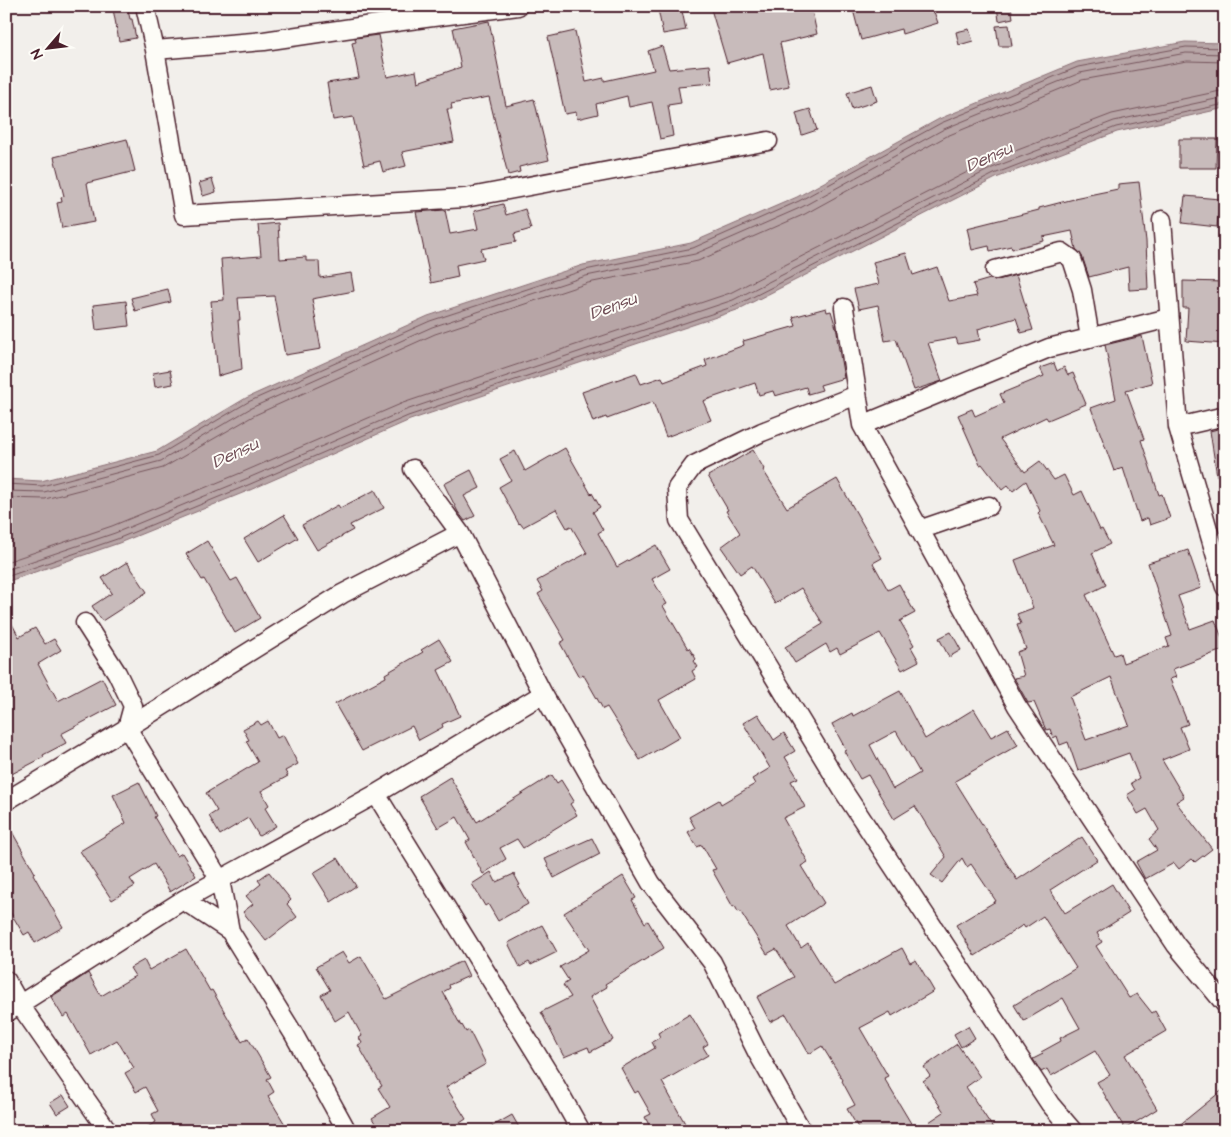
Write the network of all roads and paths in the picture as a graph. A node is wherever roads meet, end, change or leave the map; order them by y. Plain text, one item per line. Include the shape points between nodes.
1 (145, 6) edge
2 (518, 6) edge
3 (155, 50) junction
4 (768, 141) dead end
5 (1162, 220) dead end
6 (995, 270) dead end
7 (844, 308) dead end
8 (1169, 318) junction
9 (1090, 338) junction
10 (857, 395) junction
11 (1225, 416) edge
12 (862, 425) junction
13 (1178, 427) junction
14 (413, 469) dead end
15 (989, 506) dead end
16 (919, 530) junction
17 (460, 534) junction
18 (1225, 587) edge
19 (85, 623) dead end
20 (543, 694) junction
21 (127, 728) junction
22 (376, 794) junction
23 (6, 801) edge
24 (220, 880) junction
25 (183, 900) junction
26 (230, 931) junction
27 (6, 980) edge
28 (1225, 1004) edge
29 (13, 1009) edge
30 (108, 1131) edge
31 (347, 1131) edge
32 (581, 1131) edge
33 (802, 1131) edge
34 (1072, 1131) edge

1 - 3 street
2 - 3 street via 264,42
3 - 4 street via 184,215 465,198
5 - 8 street
6 - 9 street via 1062,252 1072,259 1082,290
7 - 10 street
8 - 9 street
8 - 13 street
9 - 12 street via 1049,348
10 - 12 street
10 - 34 street via 762,432 694,465 677,488 679,520 844,792 1050,1104
11 - 13 street
12 - 16 street
13 - 18 street
14 - 17 street
15 - 16 street
16 - 28 street via 1017,706 1176,946
17 - 20 street
17 - 21 street via 342,594
19 - 21 street via 117,673 133,706
20 - 22 street
20 - 33 street via 652,883 712,962
21 - 23 street
21 - 24 street
22 - 24 street
22 - 32 street via 550,1074
24 - 25 street
24 - 26 street
25 - 26 street
25 - 29 street
26 - 31 street
27 - 29 street
29 - 30 street

